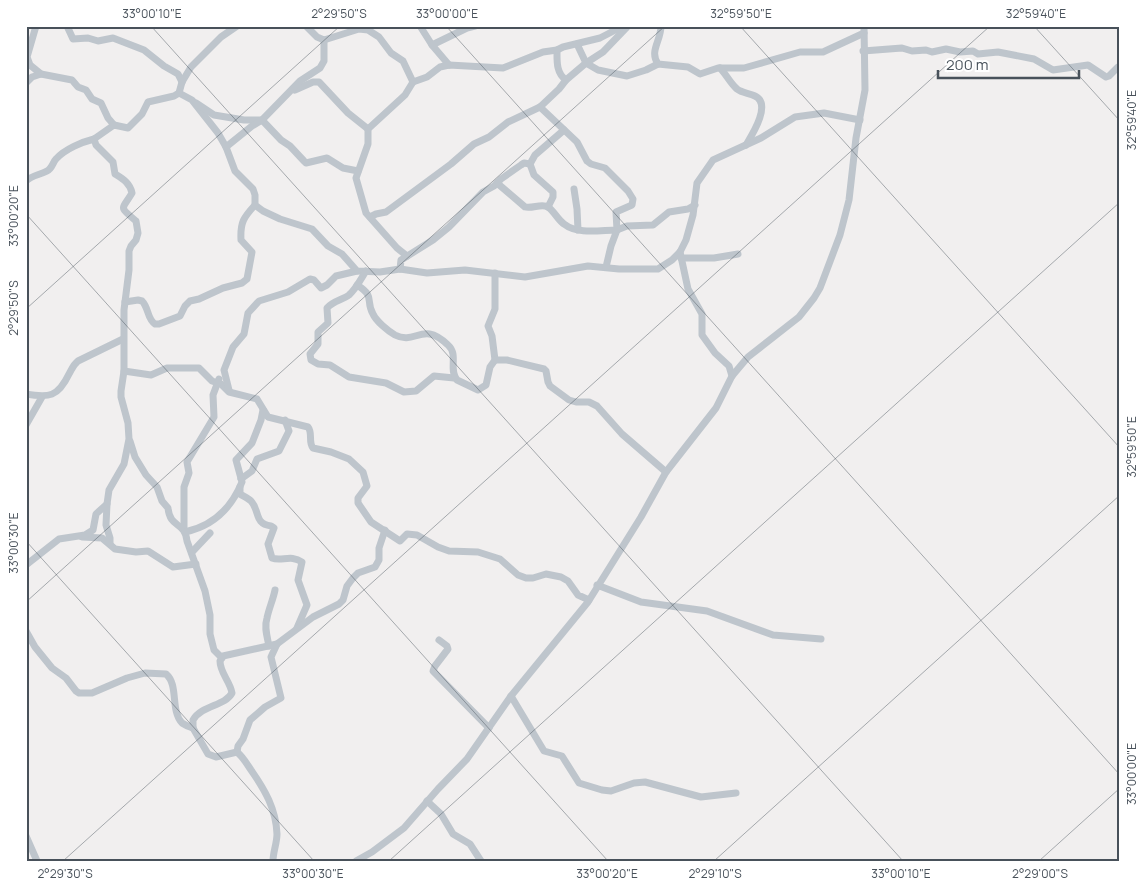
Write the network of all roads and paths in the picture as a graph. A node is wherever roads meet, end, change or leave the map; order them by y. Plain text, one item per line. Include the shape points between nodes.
1 (36, 26) edge
2 (67, 26) edge
3 (236, 26) edge
4 (306, 26) edge
5 (420, 26) edge
6 (475, 26) edge
7 (623, 26) edge
8 (627, 26) edge
9 (661, 26) edge
10 (864, 30) edge
11 (324, 40) junction
12 (577, 44) junction
13 (432, 45) junction
14 (557, 50) junction
15 (864, 51) junction
16 (586, 63) junction
17 (658, 64) junction
18 (449, 65) junction
19 (1120, 67) edge
20 (720, 68) junction
21 (41, 74) junction
22 (566, 80) junction
23 (26, 82) edge
24 (182, 82) junction
25 (413, 82) junction
26 (179, 93) junction
27 (288, 94) junction
28 (192, 100) junction
29 (540, 107) junction
30 (262, 120) junction
31 (860, 120) junction
32 (114, 125) junction
33 (368, 129) junction
34 (564, 130) junction
35 (94, 138) junction
36 (746, 145) junction
37 (226, 147) junction
38 (530, 164) junction
39 (358, 171) junction
40 (27, 179) edge
41 (497, 183) junction
42 (574, 189) dead end
43 (256, 204) junction
44 (695, 205) junction
45 (548, 207) junction
46 (370, 217) junction
47 (578, 230) junction
48 (617, 230) junction
49 (738, 254) dead end
50 (680, 255) junction
51 (407, 256) junction
52 (606, 267) junction
53 (400, 269) junction
54 (357, 271) junction
55 (366, 271) junction
56 (495, 273) junction
57 (357, 285) junction
58 (125, 302) junction
59 (123, 339) junction
60 (495, 360) junction
61 (224, 370) junction
62 (124, 371) junction
63 (732, 376) junction
64 (454, 378) junction
65 (217, 383) junction
66 (229, 392) junction
67 (26, 394) edge
68 (42, 397) junction
69 (264, 410) junction
70 (285, 420) junction
71 (26, 425) edge
72 (129, 440) junction
73 (666, 472) junction
74 (241, 479) junction
75 (240, 487) junction
76 (107, 504) junction
77 (386, 530) junction
78 (184, 531) junction
79 (210, 533) dead end
80 (79, 536) junction
81 (110, 544) junction
82 (192, 552) junction
83 (196, 564) junction
84 (26, 565) edge
85 (597, 585) junction
86 (275, 590) dead end
87 (589, 600) junction
88 (297, 629) junction
89 (26, 631) edge
90 (821, 639) dead end
91 (439, 640) dead end
92 (277, 644) junction
93 (268, 646) junction
94 (222, 658) junction
95 (511, 696) junction
96 (193, 728) junction
97 (489, 728) junction
98 (237, 752) junction
99 (736, 793) dead end
100 (427, 801) junction
101 (26, 836) edge
102 (37, 861) edge
103 (273, 861) edge
104 (356, 861) edge
105 (481, 861) edge

1 - 21 street via 27,59
2 - 24 street via 73,39 111,37 144,50 178,74
3 - 24 street via 191,68
4 - 11 street
5 - 13 street
6 - 13 street
7 - 12 street via 602,37
8 - 16 street via 600,56
9 - 17 street via 654,51
10 - 15 street
10 - 20 street via 823,52 796,53 744,68
11 - 25 street via 359,29 368,30 380,37 391,53 403,61
11 - 27 street via 322,66
12 - 14 street
12 - 16 street
13 - 18 street
14 - 18 street via 542,52 503,68
14 - 22 street via 558,70
15 - 19 street via 902,48 932,52 946,49 980,54 998,52 1034,59 1053,70 1091,65 1106,78
15 - 31 street via 865,85
16 - 17 street via 598,70 624,76
16 - 22 street
17 - 20 street via 688,67 700,74
18 - 25 street
20 - 36 street via 736,89 756,96 760,101 759,123
21 - 23 street
21 - 32 street via 72,80 101,103
22 - 29 street
24 - 26 street
25 - 33 street via 406,95
26 - 28 street
26 - 32 street via 148,102 142,114 128,128
27 - 30 street
27 - 33 street via 319,82
28 - 30 street via 214,115
28 - 37 street
29 - 34 street
29 - 46 street via 508,122 386,212
30 - 37 street
30 - 39 street via 304,161 327,158 343,168
31 - 36 street via 824,113 795,117
31 - 63 street via 849,200 820,288 799,317 748,357
32 - 35 street
33 - 39 street via 368,144
34 - 38 street via 535,155
34 - 48 street via 579,146 587,161 605,168 632,196 630,207 616,212
35 - 40 street via 60,155 50,170
35 - 58 street via 96,145 113,162 114,173 132,190 123,208 136,221 138,233 129,252
36 - 44 street via 711,163 697,183
37 - 43 street via 235,171 253,189
38 - 41 street via 523,164
38 - 45 street via 534,176 553,192
39 - 46 street via 357,185 364,209
41 - 45 street via 528,208
41 - 51 street via 483,192 433,240
42 - 47 street
43 - 54 street via 280,219 312,229
43 - 58 street via 244,217 241,226 241,240 252,255 247,279 242,283 190,301 180,316 159,324 150,321 142,300
44 - 48 street via 669,212 653,225 627,226
44 - 50 street
45 - 47 street via 563,224
46 - 51 street
47 - 48 street
48 - 52 street
49 - 50 street via 714,258
50 - 52 street via 658,269
50 - 63 street via 688,289 702,314 702,335 729,366
51 - 53 street via 400,262
52 - 56 street via 582,266 533,276
53 - 55 street
53 - 56 street via 427,273 458,270
54 - 55 street
54 - 61 street via 336,276 321,288 310,279 288,292 259,301 247,314 244,334 233,347
55 - 57 street
56 - 60 street via 495,309 488,326
57 - 64 street via 368,294 374,315 396,335 411,338 431,333 450,346
57 - 64 street via 348,296 327,308 328,322 318,332 318,344 310,354 311,360 328,364 349,378 386,383 404,392 416,391 434,376
58 - 59 street
59 - 62 street
59 - 68 street via 78,361 58,390
60 - 64 street via 487,382 478,390
60 - 73 street via 544,369 550,386 569,400 597,406 622,434
61 - 65 street
61 - 66 street
62 - 65 street via 151,375 168,368 196,367
62 - 72 street via 121,397
63 - 73 street via 716,408
65 - 66 street
65 - 78 street via 213,398 214,417 187,462
66 - 69 street via 257,399
67 - 68 street
68 - 71 street
69 - 70 street via 268,417
69 - 74 street via 252,443 236,460
70 - 74 street via 289,431 279,451 257,458 252,471
70 - 77 street via 310,428 313,448 349,459 363,472 367,486 357,502 371,522
72 - 76 street via 124,464 109,490
72 - 78 street via 174,524
73 - 85 street
74 - 75 street
75 - 78 street via 221,515 196,530
75 - 88 street via 240,494 252,502 261,522 273,527 268,544 272,558 292,558 302,562 298,580 307,605
76 - 80 street via 96,514 93,530
76 - 81 street
77 - 87 street via 398,541 413,534 438,548 478,552 500,559 526,578 546,574 561,577 578,595
77 - 88 street via 376,565 349,582 339,604
78 - 82 street
79 - 82 street
80 - 81 street via 101,538
80 - 84 street via 59,539
81 - 83 street via 115,549 148,551 173,568
82 - 83 street
83 - 94 street via 205,591 214,650
85 - 87 street
85 - 90 street via 641,602 702,610 773,635
86 - 93 street via 266,619
87 - 95 street
88 - 92 street
89 - 96 street via 52,668 79,692 92,693 145,673 166,674 171,681 179,718 183,724
91 - 97 street via 448,649 433,671
92 - 93 street
92 - 98 street via 271,656 281,698 250,720
93 - 94 street
94 - 96 street via 221,669 232,693 196,715
95 - 97 street
95 - 99 street via 544,751 562,756 582,785 611,791 644,782 701,797
96 - 98 street via 210,756
97 - 100 street via 467,759
98 - 103 street via 263,786 270,803 277,835
100 - 104 street via 404,828
100 - 105 street via 441,814 453,834 470,844
101 - 102 street

